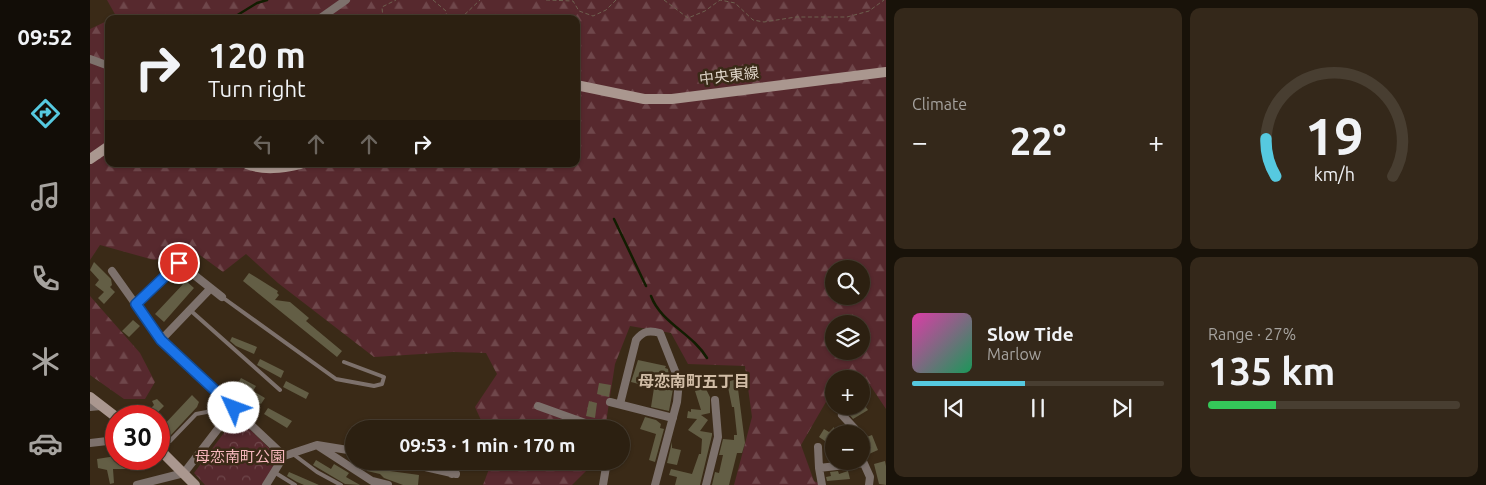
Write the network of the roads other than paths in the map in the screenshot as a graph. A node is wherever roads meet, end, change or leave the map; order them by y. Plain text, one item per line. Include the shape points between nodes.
1 (346, 0) edge
2 (325, 15) edge
3 (90, 59) edge
4 (105, 65) edge
5 (886, 72) edge
6 (580, 86) edge
7 (105, 149) edge
8 (90, 159) edge
9 (256, 167) edge
10 (286, 167) edge
11 (112, 271) dead end
12 (210, 289) junction
13 (222, 297) joint
14 (136, 304) junction
15 (190, 310) junction
16 (161, 340) junction
17 (344, 362) dead end
18 (280, 390) dead end
19 (90, 398) edge
20 (715, 400) dead end
21 (610, 402) dead end
22 (620, 404) junction
23 (101, 406) junction
24 (538, 406) dead end
25 (90, 407) edge
26 (234, 408) junction
27 (105, 409) edge
28 (842, 416) dead end
29 (673, 418) junction
30 (225, 420) junction
31 (577, 420) edge
32 (851, 425) edge
33 (105, 441) edge
34 (170, 441) dead end
35 (90, 443) edge
36 (318, 445) junction
37 (818, 447) dead end
38 (345, 450) edge
39 (288, 455) junction
40 (170, 460) edge
41 (825, 467) edge
42 (819, 468) junction
43 (437, 470) edge
44 (455, 470) edge
45 (605, 470) edge
46 (867, 470) edge
47 (274, 472) junction
48 (184, 473) junction
49 (137, 485) edge
50 (195, 485) edge
51 (266, 485) edge
52 (295, 485) edge
53 (341, 485) edge
54 (388, 485) edge
55 (602, 485) edge
56 (655, 485) edge
57 (706, 485) edge
58 (822, 485) edge
59 (869, 485) edge

1 - 2 street
3 - 4 street
5 - 6 street, 中央東線 via 672,99 644,99
7 - 8 street
9 - 10 street
11 - 14 street
12 - 13 street
12 - 14 street via 179,263
12 - 15 street
13 - 17 lane via 336,378 374,386 382,384 384,377
14 - 16 street
15 - 16 street
15 - 18 lane
16 - 26 street
19 - 23 street
20 - 57 street via 718,437
21 - 22 street
22 - 29 street
22 - 29 street via 636,340 642,333 660,333 679,381
23 - 25 street
23 - 27 street
24 - 31 street
26 - 30 street
26 - 39 street
28 - 32 street
29 - 56 street
30 - 34 lane via 212,411 196,414
30 - 48 street
33 - 35 street
36 - 38 street
36 - 39 street
36 - 54 street via 372,481
37 - 42 street
39 - 47 street
39 - 53 lane
40 - 48 street
41 - 42 street
42 - 58 street
43 - 44 street via 454,474
45 - 55 street
46 - 59 street
47 - 51 street
47 - 52 lane
48 - 49 street
48 - 50 street

